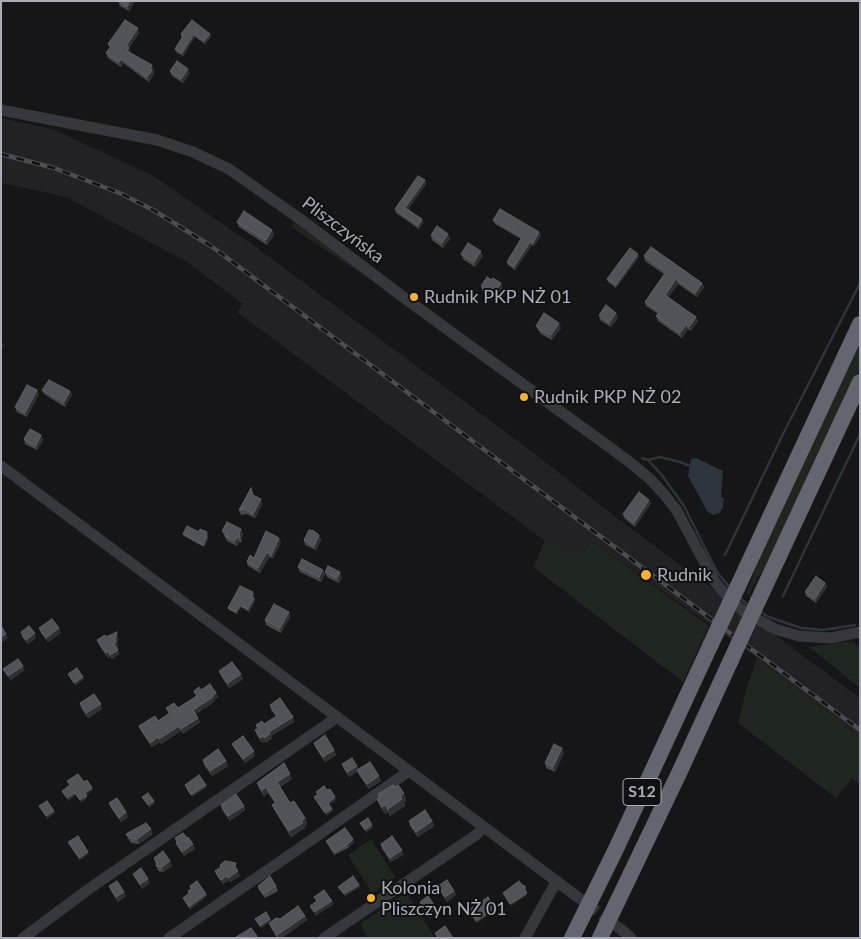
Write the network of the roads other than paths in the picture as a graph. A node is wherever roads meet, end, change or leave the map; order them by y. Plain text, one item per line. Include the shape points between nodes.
1 (1, 110) edge
2 (860, 324) edge
3 (860, 382) edge
4 (1, 466) edge
5 (860, 632) edge
6 (336, 718) junction
7 (409, 771) junction
8 (483, 828) junction
9 (556, 882) junction
10 (574, 895) tunnel mouth
11 (23, 938) edge
12 (169, 938) edge
13 (324, 938) edge
14 (525, 938) edge
15 (572, 938) edge
16 (600, 938) edge

1 - 5 street, Pliszczyńska via 157,140 229,169 654,483 682,518 715,582 743,611 775,629 799,636 832,638
2 - 15 highway, S12, bridge
3 - 16 highway, S12, bridge
4 - 6 street
6 - 7 street
6 - 11 street
7 - 8 street
7 - 12 street
8 - 9 street
8 - 13 street
9 - 10 street
9 - 14 street

